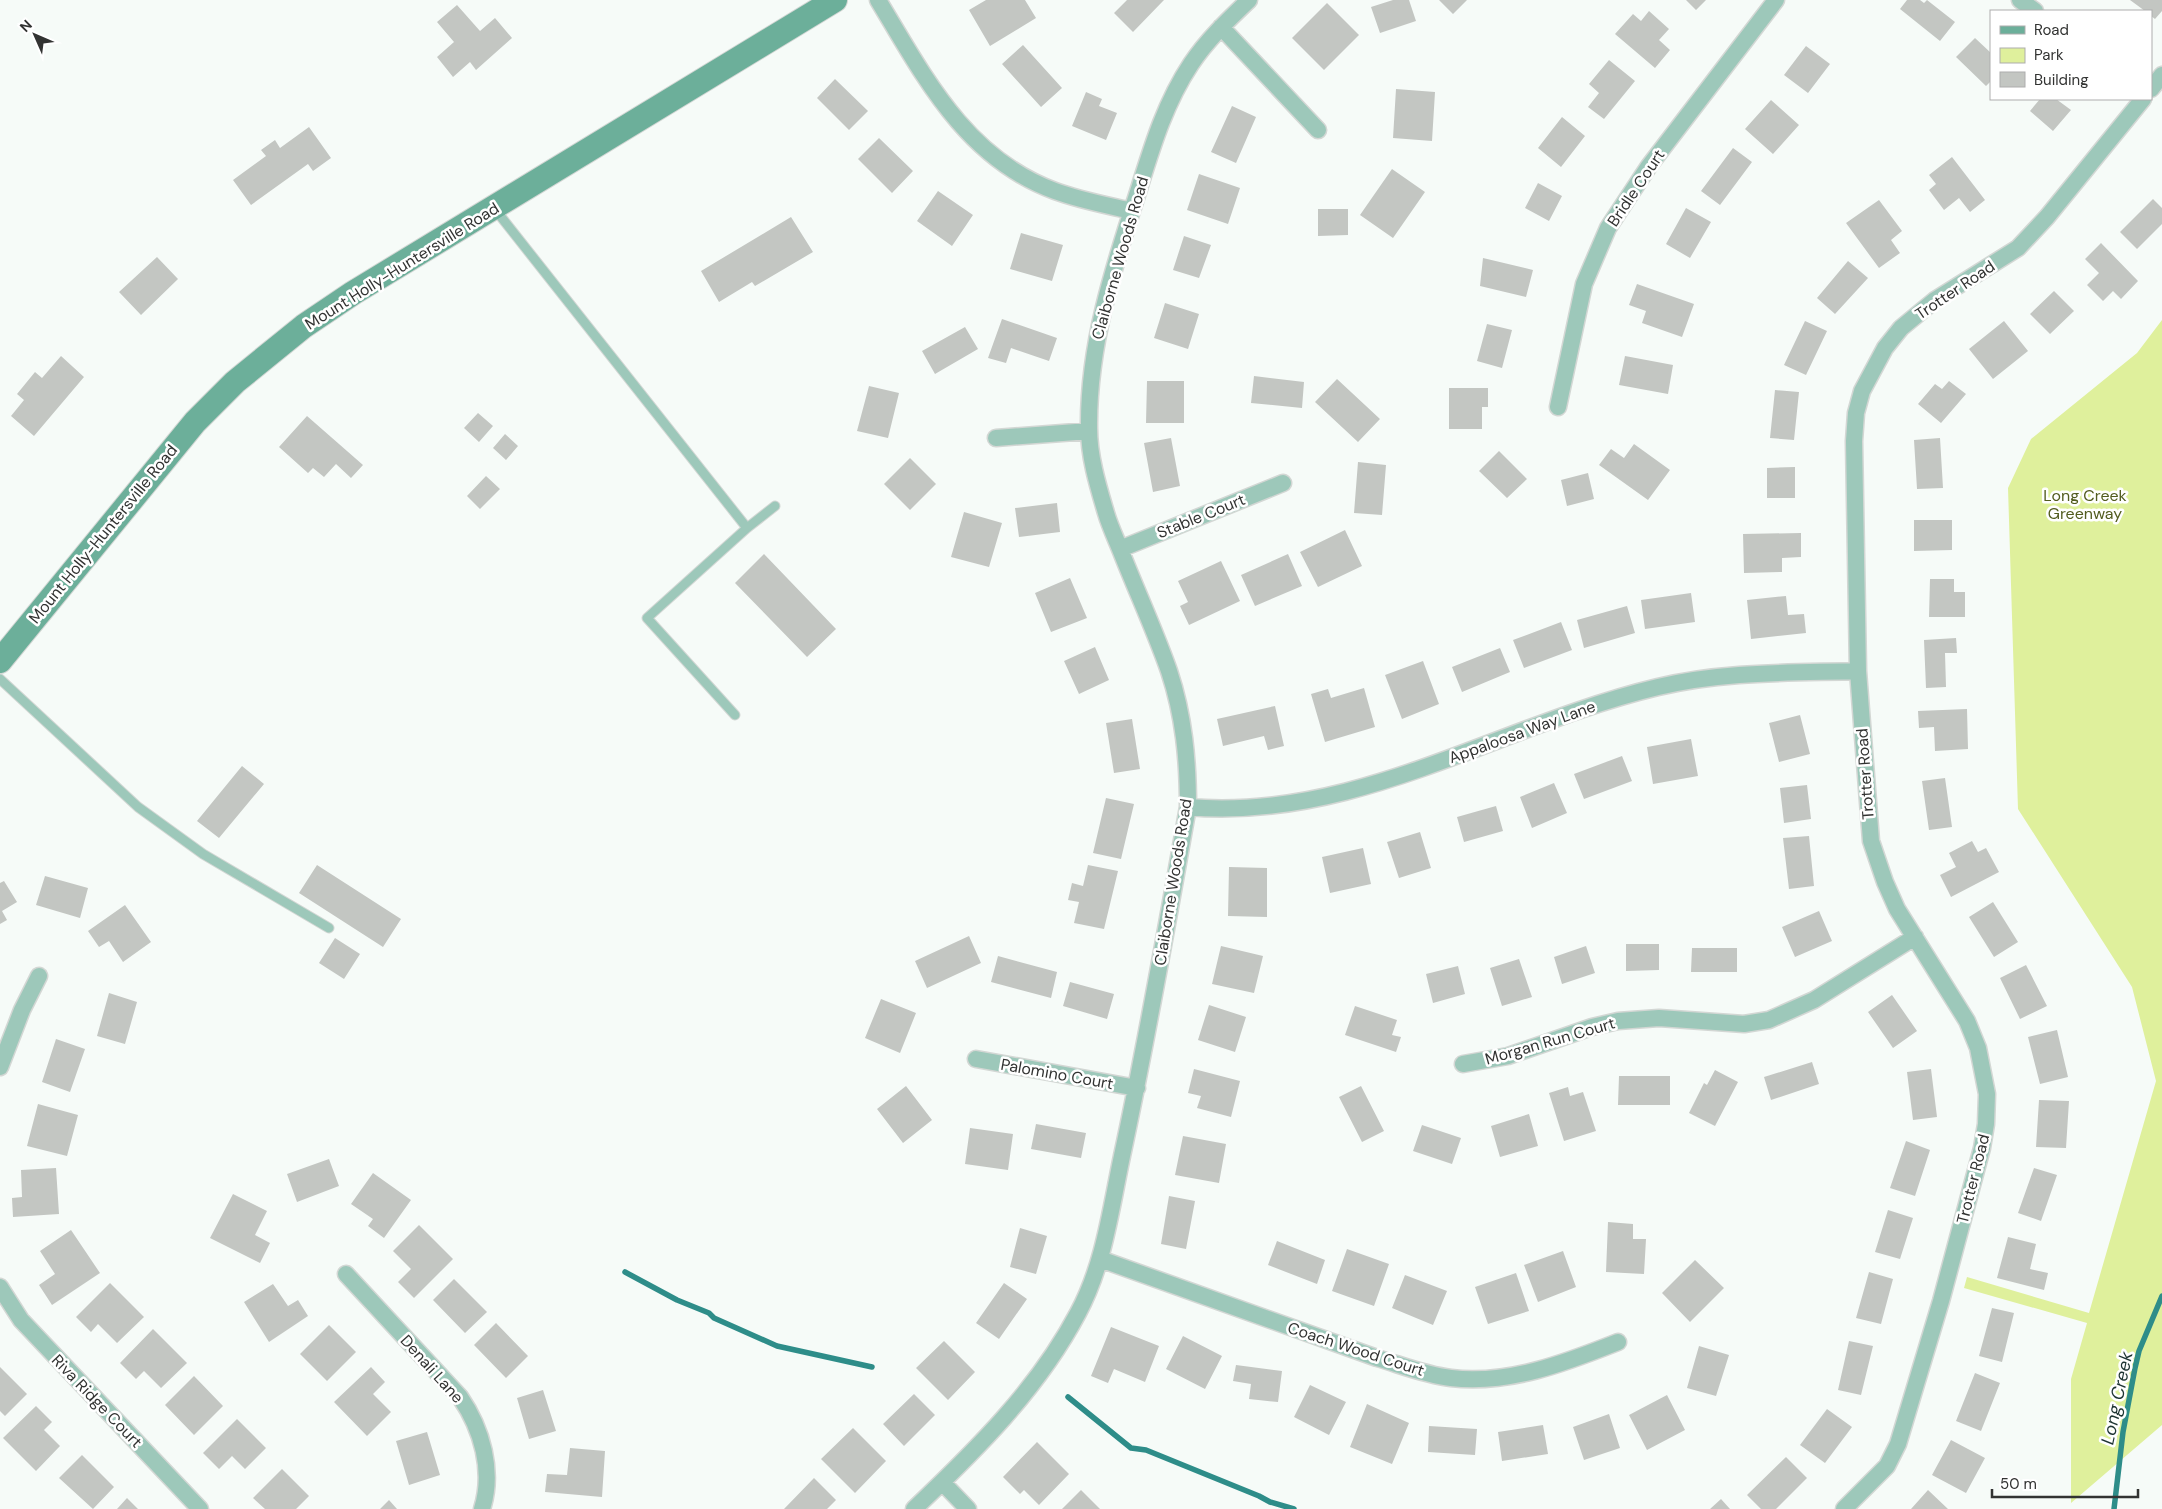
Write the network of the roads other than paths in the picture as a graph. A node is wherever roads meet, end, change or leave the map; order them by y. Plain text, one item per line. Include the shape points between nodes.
1 (836, 0) edge
2 (878, 0) edge
3 (1249, 0) edge
4 (1776, 0) edge
5 (2020, 0) edge
6 (2034, 10) edge
7 (1221, 27) junction
8 (2162, 75) edge
9 (2152, 88) edge
10 (2143, 100) edge
11 (1318, 130) dead end
12 (494, 208) junction
13 (1132, 211) junction
14 (1558, 407) dead end
15 (1089, 431) junction
16 (996, 438) dead end
17 (1283, 483) dead end
18 (775, 506) dead end
19 (747, 528) junction
20 (1120, 549) junction
21 (0, 661) edge
22 (1858, 671) junction
23 (0, 679) edge
24 (735, 715) dead end
25 (1188, 807) junction
26 (329, 928) dead end
27 (1915, 937) junction
28 (40, 976) dead end
29 (976, 1059) dead end
30 (1463, 1064) dead end
31 (0, 1067) edge
32 (1137, 1088) junction
33 (1100, 1259) junction
34 (346, 1274) dead end
35 (0, 1288) edge
36 (1618, 1342) dead end
37 (942, 1482) junction
38 (200, 1509) edge
39 (482, 1509) edge
40 (914, 1509) edge
41 (968, 1509) edge
42 (1844, 1509) edge

1 - 12 main road, Mount Holly-Huntersville Road
2 - 13 street via 928,84 981,146 1032,181 1053,190
3 - 7 street, Claiborne Woods Road
4 - 14 street, Bridle Court via 1649,166 1608,228 1584,284
5 - 6 street
7 - 11 street
7 - 13 street, Claiborne Woods Road via 1192,63 1171,97
8 - 9 street
10 - 22 street, Trotter Road via 2018,248 1921,310 1901,328 1872,370 1856,413 1854,441
12 - 19 lane
12 - 21 main road, Mount Holly-Huntersville Road via 321,315 235,382 195,422
13 - 15 street, Claiborne Woods Road via 1100,318 1090,387
15 - 16 street
15 - 20 street, Claiborne Woods Road via 1092,458 1107,516
17 - 20 street, Stable Court
18 - 19 lane
19 - 24 lane via 647,618
20 - 25 street, Claiborne Woods Road via 1172,682 1189,765
22 - 25 street, Appaloosa Way Lane via 1746,675 1659,686 1592,706 1359,788 1279,804 1234,809
22 - 27 street, Trotter Road via 1871,841 1897,910
23 - 26 lane via 138,807 203,854
25 - 32 street, Claiborne Woods Road
27 - 30 street, Morgan Run Court via 1814,1000 1769,1020 1744,1024 1659,1018 1618,1022 1592,1027 1508,1056
27 - 42 street, Trotter Road via 1968,1021 1983,1069 1987,1094 1986,1124 1944,1292 1898,1444 1887,1466
28 - 31 street
29 - 32 street, Palomino Court
32 - 33 street, Claiborne Woods Road
33 - 36 street, Coach Wood Court via 1377,1358 1450,1378 1482,1380 1512,1376 1568,1361
33 - 37 street, Claiborne Woods Road via 1079,1312 1045,1367 1020,1401
34 - 39 street, Denali Lane via 468,1408 482,1442 486,1467
35 - 38 street, Riva Ridge Court via 21,1320
37 - 40 street, Claiborne Woods Road
37 - 41 street

